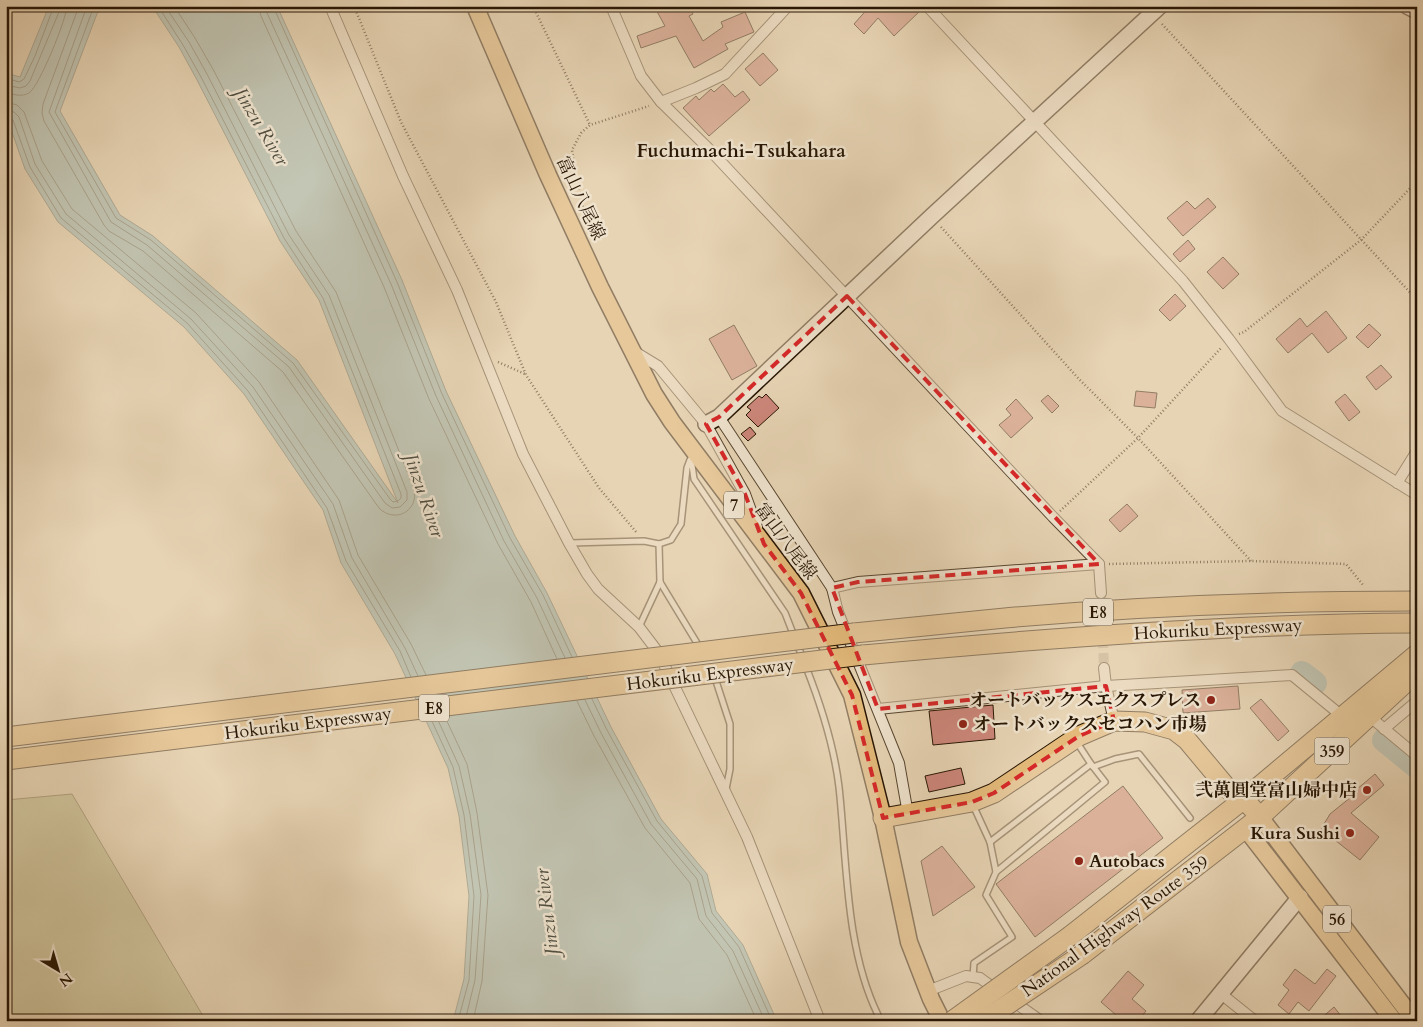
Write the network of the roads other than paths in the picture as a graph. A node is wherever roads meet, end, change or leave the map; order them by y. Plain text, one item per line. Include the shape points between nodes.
1 (330, 6) edge
2 (475, 6) edge
3 (611, 6) edge
4 (788, 6) edge
5 (926, 6) edge
6 (1407, 6) edge
7 (1156, 10) edge
8 (1417, 12) edge
9 (661, 102) junction
10 (1034, 121) junction
11 (847, 296) junction
12 (633, 351) junction
13 (713, 420) junction
14 (1417, 451) edge
15 (692, 454) junction
16 (1397, 483) junction
17 (1417, 495) edge
18 (569, 544) junction
19 (659, 544) junction
20 (764, 544) junction
21 (1099, 564) junction
22 (660, 582) junction
23 (832, 588) junction
24 (1101, 593) tunnel mouth
25 (1417, 601) edge
26 (1417, 624) edge
27 (639, 627) junction
28 (1417, 654) edge
29 (705, 657) dead end
30 (710, 665) dead end
31 (1104, 668) tunnel mouth
32 (1417, 672) edge
33 (1106, 686) junction
34 (1417, 702) edge
35 (878, 709) junction
36 (1342, 716) junction
37 (1370, 716) junction
38 (1114, 721) junction
39 (1384, 729) junction
40 (6, 737) edge
41 (1078, 744) dead end
42 (1417, 756) edge
43 (6, 760) edge
44 (1092, 766) junction
45 (726, 793) junction
46 (972, 802) junction
47 (1238, 805) junction
48 (908, 814) junction
49 (883, 818) junction
50 (1190, 818) dead end
51 (1253, 823) junction
52 (990, 842) junction
53 (996, 872) junction
54 (1300, 897) junction
55 (973, 977) junction
56 (928, 991) junction
57 (1220, 993) junction
58 (878, 1015) dead end
59 (820, 1021) edge
60 (942, 1021) edge
61 (952, 1021) edge
62 (983, 1021) edge
63 (1041, 1021) edge
64 (1198, 1021) edge
65 (1255, 1021) edge
66 (1394, 1021) edge
67 (1415, 1021) edge

1 - 18 street via 403,176 457,290 523,454
2 - 12 main road, 富山八尾線 / 7 via 548,175
3 - 9 street via 640,76
4 - 9 street via 725,74
5 - 10 street
6 - 8 street
7 - 10 street
9 - 11 street
10 - 11 street
10 - 16 street via 1183,281 1282,412
11 - 13 street
11 - 21 street
12 - 13 street via 658,366
12 - 15 main road, 富山八尾線 / 7 via 654,394
13 - 20 street
13 - 23 street
14 - 16 street
15 - 19 lane via 687,468 681,524 671,540
15 - 20 main road, 富山八尾線 / 7
15 - 58 lane via 694,479 786,613 822,710 839,786 846,878 858,957
16 - 17 street
18 - 19 lane via 644,541
18 - 27 street via 598,589
19 - 22 lane
20 - 49 main road, 富山八尾線 / 7 via 801,593 852,695
21 - 23 street via 858,582
21 - 24 street
22 - 27 lane
22 - 29 lane
23 - 35 street via 842,622
25 - 40 highway, Hokuriku Expressway / E8, bridge via 1177,607 1006,618 854,633
26 - 43 highway, Hokuriku Expressway / E8, bridge via 1172,630 863,655
27 - 45 street via 658,652
28 - 36 highway, 359
30 - 45 lane via 730,724 730,769
31 - 33 street
32 - 37 highway, 359
33 - 35 street
33 - 36 street via 1292,674
33 - 38 street
34 - 39 street
35 - 48 street via 899,762
36 - 47 highway, 359
37 - 39 street
37 - 51 highway, 359
38 - 46 highway via 1080,736 994,793
38 - 47 highway via 1145,722 1174,730 1187,740
39 - 42 street
41 - 44 lane
44 - 50 lane via 1139,754
44 - 52 lane
44 - 53 lane via 1105,782
45 - 59 street via 747,837
46 - 48 highway
46 - 52 lane
47 - 51 highway
47 - 61 highway, National Highway Route 359 / 359, bridge via 1070,936
48 - 49 highway
49 - 56 main road, 富山八尾線 / 7 via 909,942
51 - 54 main road, 56
51 - 62 highway, National Highway Route 359 / 359, bridge via 1083,954
51 - 67 main road, 56
52 - 53 lane
53 - 55 lane via 986,895 1012,937 974,963
54 - 57 street
54 - 66 main road, 56
55 - 56 street via 966,976
55 - 63 street via 980,978
56 - 60 main road, 富山八尾線 / 7
57 - 64 street
57 - 65 street

